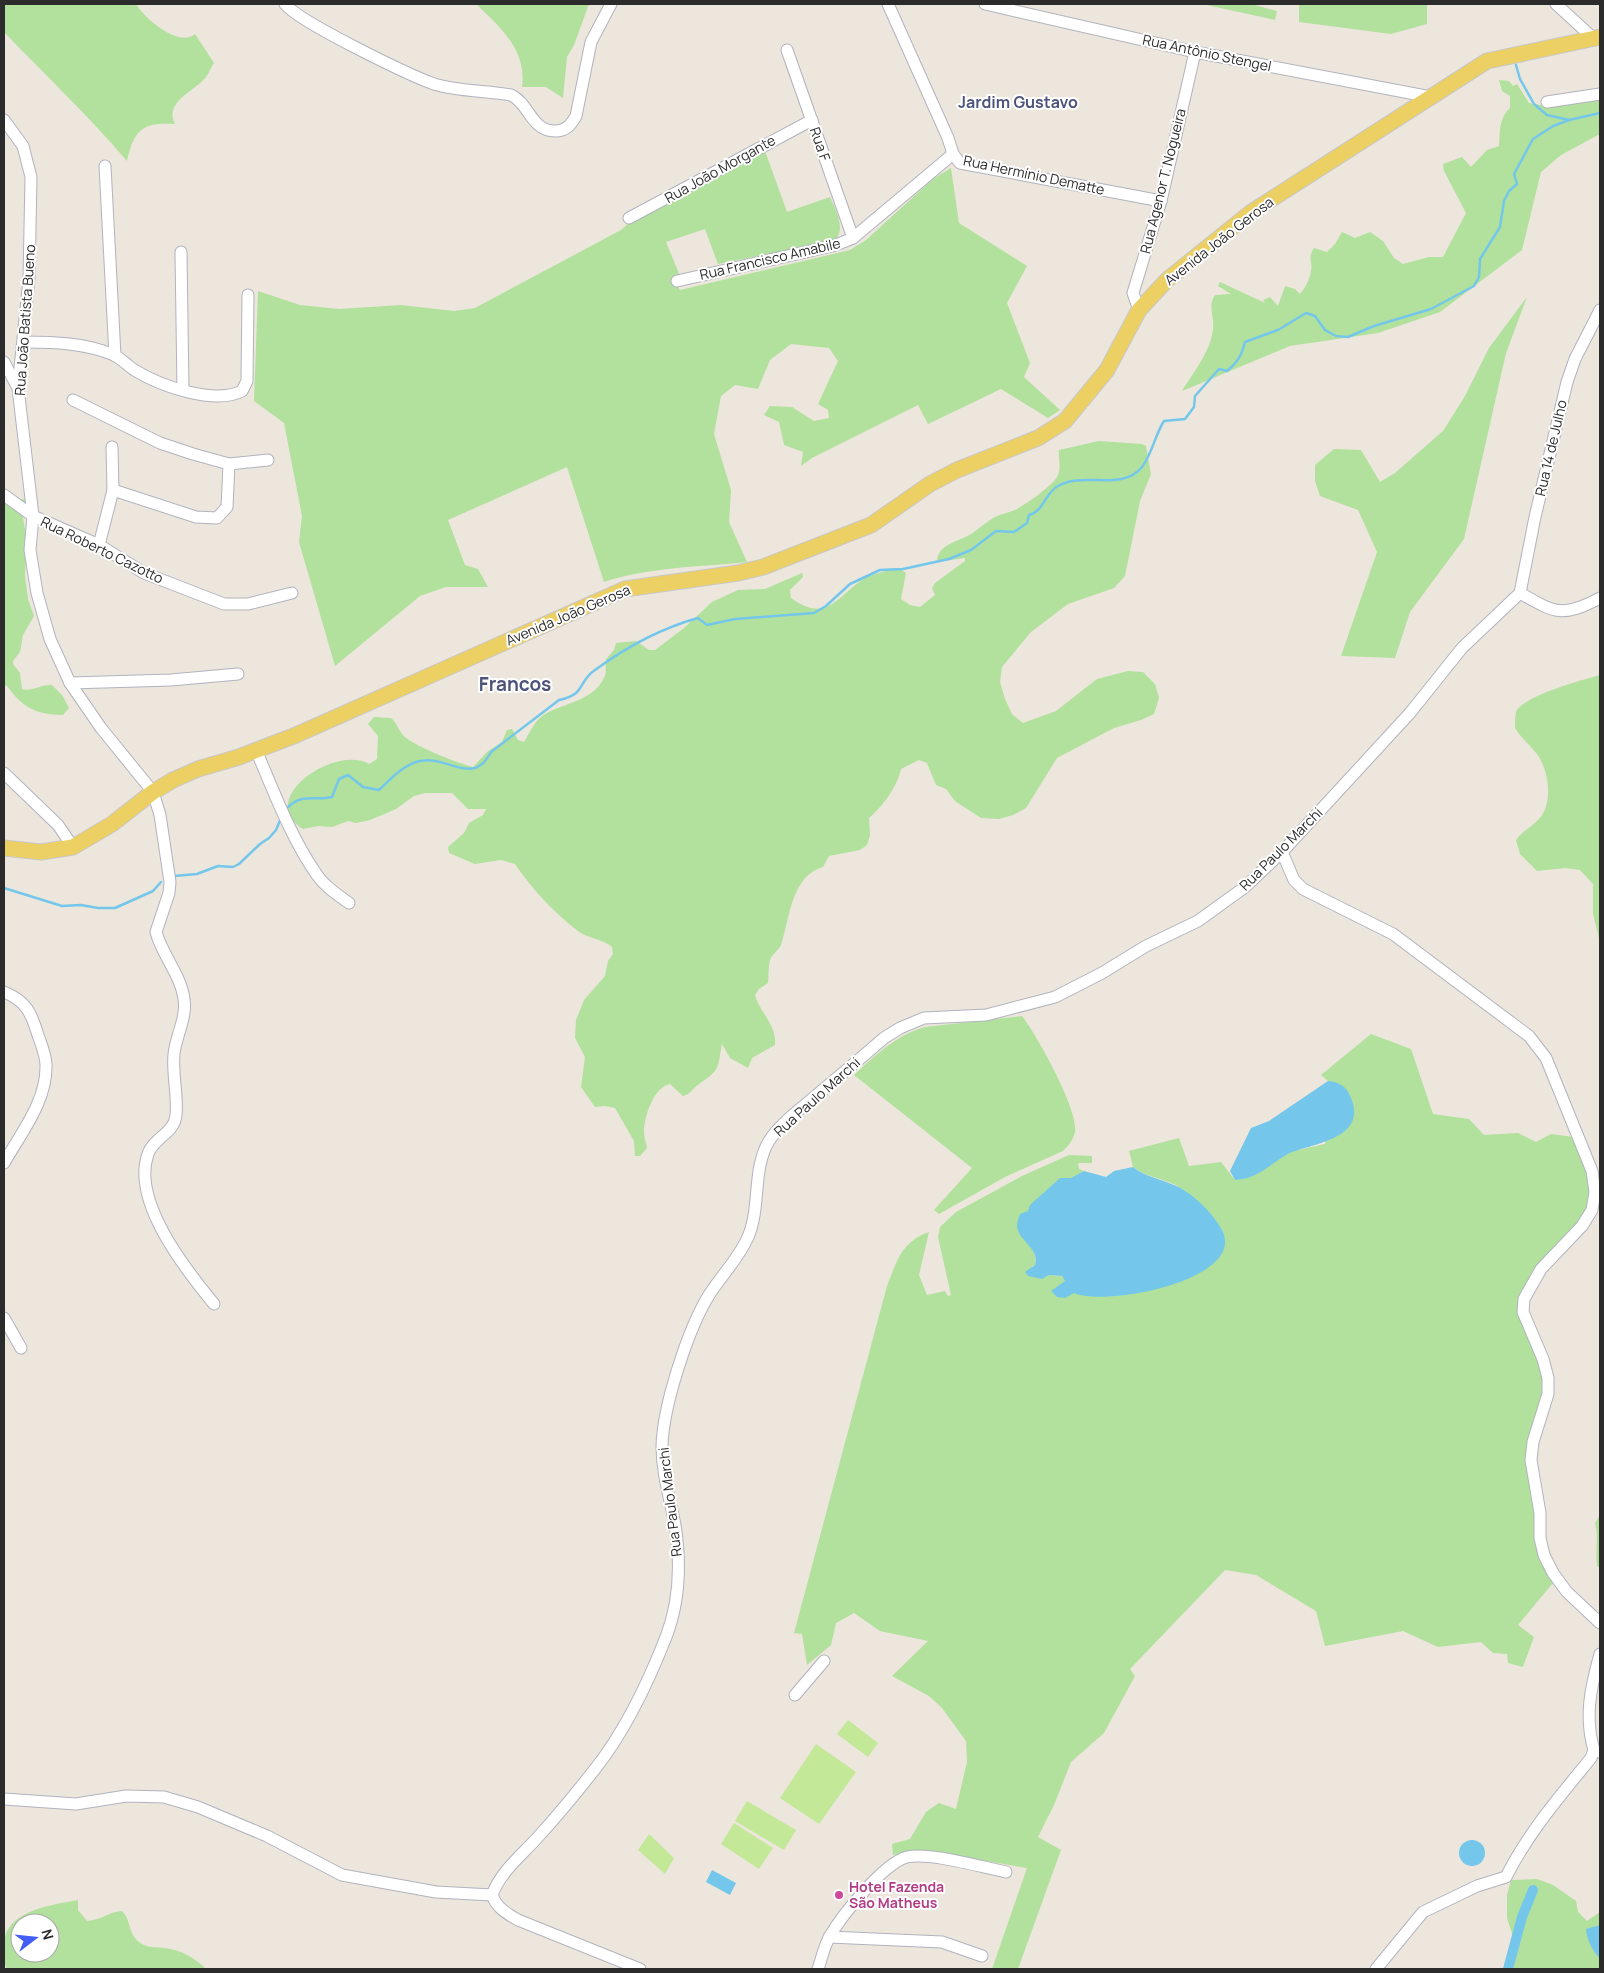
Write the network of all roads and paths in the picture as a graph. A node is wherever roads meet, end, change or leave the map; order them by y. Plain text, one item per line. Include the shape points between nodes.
1 (285, 4) edge
2 (611, 4) edge
3 (888, 4) edge
4 (985, 4) edge
5 (1556, 4) edge
6 (1597, 38) edge
7 (787, 50) dead end
8 (1195, 52) junction
9 (1600, 94) edge
10 (1431, 97) junction
11 (1547, 102) dead end
12 (4, 120) edge
13 (812, 120) junction
14 (953, 154) junction
15 (105, 166) dead end
16 (1160, 201) junction
17 (629, 218) dead end
18 (853, 238) junction
19 (181, 252) dead end
20 (676, 281) dead end
21 (248, 295) dead end
22 (1139, 310) junction
23 (1600, 310) edge
24 (24, 342) junction
25 (115, 356) junction
26 (4, 362) edge
27 (18, 388) junction
28 (183, 390) junction
29 (73, 400) dead end
30 (112, 447) dead end
31 (268, 460) dead end
32 (229, 464) junction
33 (113, 490) junction
34 (4, 495) edge
35 (33, 516) junction
36 (99, 545) junction
37 (292, 593) dead end
38 (1520, 593) junction
39 (1600, 598) edge
40 (238, 674) dead end
41 (70, 683) junction
42 (256, 750) junction
43 (4, 773) edge
44 (153, 792) junction
45 (73, 847) junction
46 (4, 848) edge
47 (20, 850) junction
48 (1282, 852) junction
49 (4, 854) edge
50 (349, 903) dead end
51 (4, 992) edge
52 (4, 1163) edge
53 (1596, 1207) edge
54 (214, 1304) dead end
55 (4, 1318) edge
56 (21, 1348) dead end
57 (1600, 1623) edge
58 (1600, 1654) edge
59 (824, 1662) dead end
60 (795, 1695) dead end
61 (1597, 1751) edge
62 (4, 1799) edge
63 (1006, 1872) dead end
64 (492, 1895) junction
65 (829, 1937) junction
66 (982, 1956) dead end
67 (640, 1969) edge
68 (818, 1969) edge
69 (1376, 1969) edge

1 - 2 street via 297,15 435,84 519,98 532,120 555,131 570,126 576,116 591,42
3 - 14 street, Rua Hermínio Dematte
4 - 8 street, Rua Antônio Stengel
5 - 6 street
6 - 10 main road, Avenida João Gerosa via 1487,61
7 - 13 street, Rua F
8 - 10 street, Rua Antônio Stengel
8 - 16 street, Rua Agenor T. Nogueira
9 - 11 street
10 - 22 main road, Avenida João Gerosa via 1250,213 1184,264
12 - 24 street, Rua João Batista Bueno via 23,146 30,177 29,279
13 - 17 street, Rua João Morgante
13 - 18 street, Rua F
14 - 16 street, Rua Hermínio Dematte via 960,163
14 - 18 street, Rua Francisco Amabile
15 - 25 street
16 - 22 street, Rua Agenor T. Nogueira via 1133,293
18 - 20 street, Rua Francisco Amabile via 836,245
19 - 28 street
21 - 28 street via 247,381 242,391 220,397
22 - 42 main road, Avenida João Gerosa via 1107,370 1065,421 1038,438 956,470 871,525 763,567 625,589
23 - 38 street, Rua 14 de Julho via 1578,351 1567,382 1534,517
24 - 25 street via 72,344
24 - 27 street, Rua João Batista Bueno
25 - 28 street via 136,371
26 - 27 street
27 - 35 street, Rua João Batista Bueno
29 - 32 street via 160,443
30 - 33 street
31 - 32 street
32 - 33 street via 227,507 217,518 196,517
33 - 36 street
34 - 35 street, Rua Roberto Cazotto
35 - 36 street, Rua Roberto Cazotto
35 - 41 street, Rua João Batista Bueno via 30,550 37,593 50,639
36 - 37 street, Rua Roberto Cazotto via 144,573 224,604 248,604
38 - 39 street via 1559,612 1583,607
38 - 48 street, Rua Paulo Marchi via 1462,648 1410,713
40 - 41 street
41 - 44 street, Rua João Batista Bueno via 101,728
42 - 44 main road, Avenida João Gerosa via 198,768
42 - 50 street via 317,876
43 - 45 street via 58,825
44 - 45 main road, Avenida João Gerosa via 112,824
44 - 54 street via 160,815 170,882 156,932 183,991 184,1007 174,1054 176,1116 168,1131 149,1150 144,1175 155,1214 167,1239 192,1278
45 - 47 main road, Avenida João Gerosa via 41,852
46 - 47 main road, Avenida João Gerosa
47 - 49 street
48 - 53 street via 1294,880 1303,889 1393,934 1536,1043 1546,1058 1592,1171
48 - 64 street, Rua Paulo Marchi via 1245,887 1198,921 1055,997 986,1015 924,1018 900,1028 791,1117 770,1140 763,1156 756,1211 747,1238 707,1298 684,1353 670,1400 662,1444 677,1550 678,1584 672,1619 653,1669 616,1739 543,1832 500,1877
51 - 52 street via 17,998 32,1013 46,1063 45,1084 37,1104
53 - 57 street via 1541,1269 1524,1300 1522,1312 1548,1378 1548,1394 1533,1442 1531,1460 1544,1555 1567,1592
55 - 56 street
58 - 61 street via 1589,1709 1589,1733
59 - 60 street
61 - 69 street via 1541,1821 1506,1877 1477,1886 1423,1912
62 - 64 street via 76,1804 126,1796 164,1797 198,1807 267,1836 342,1875 436,1892
63 - 65 street via 924,1857 897,1861 860,1898
64 - 67 street via 495,1904 518,1920
65 - 66 street via 942,1942
65 - 68 street

